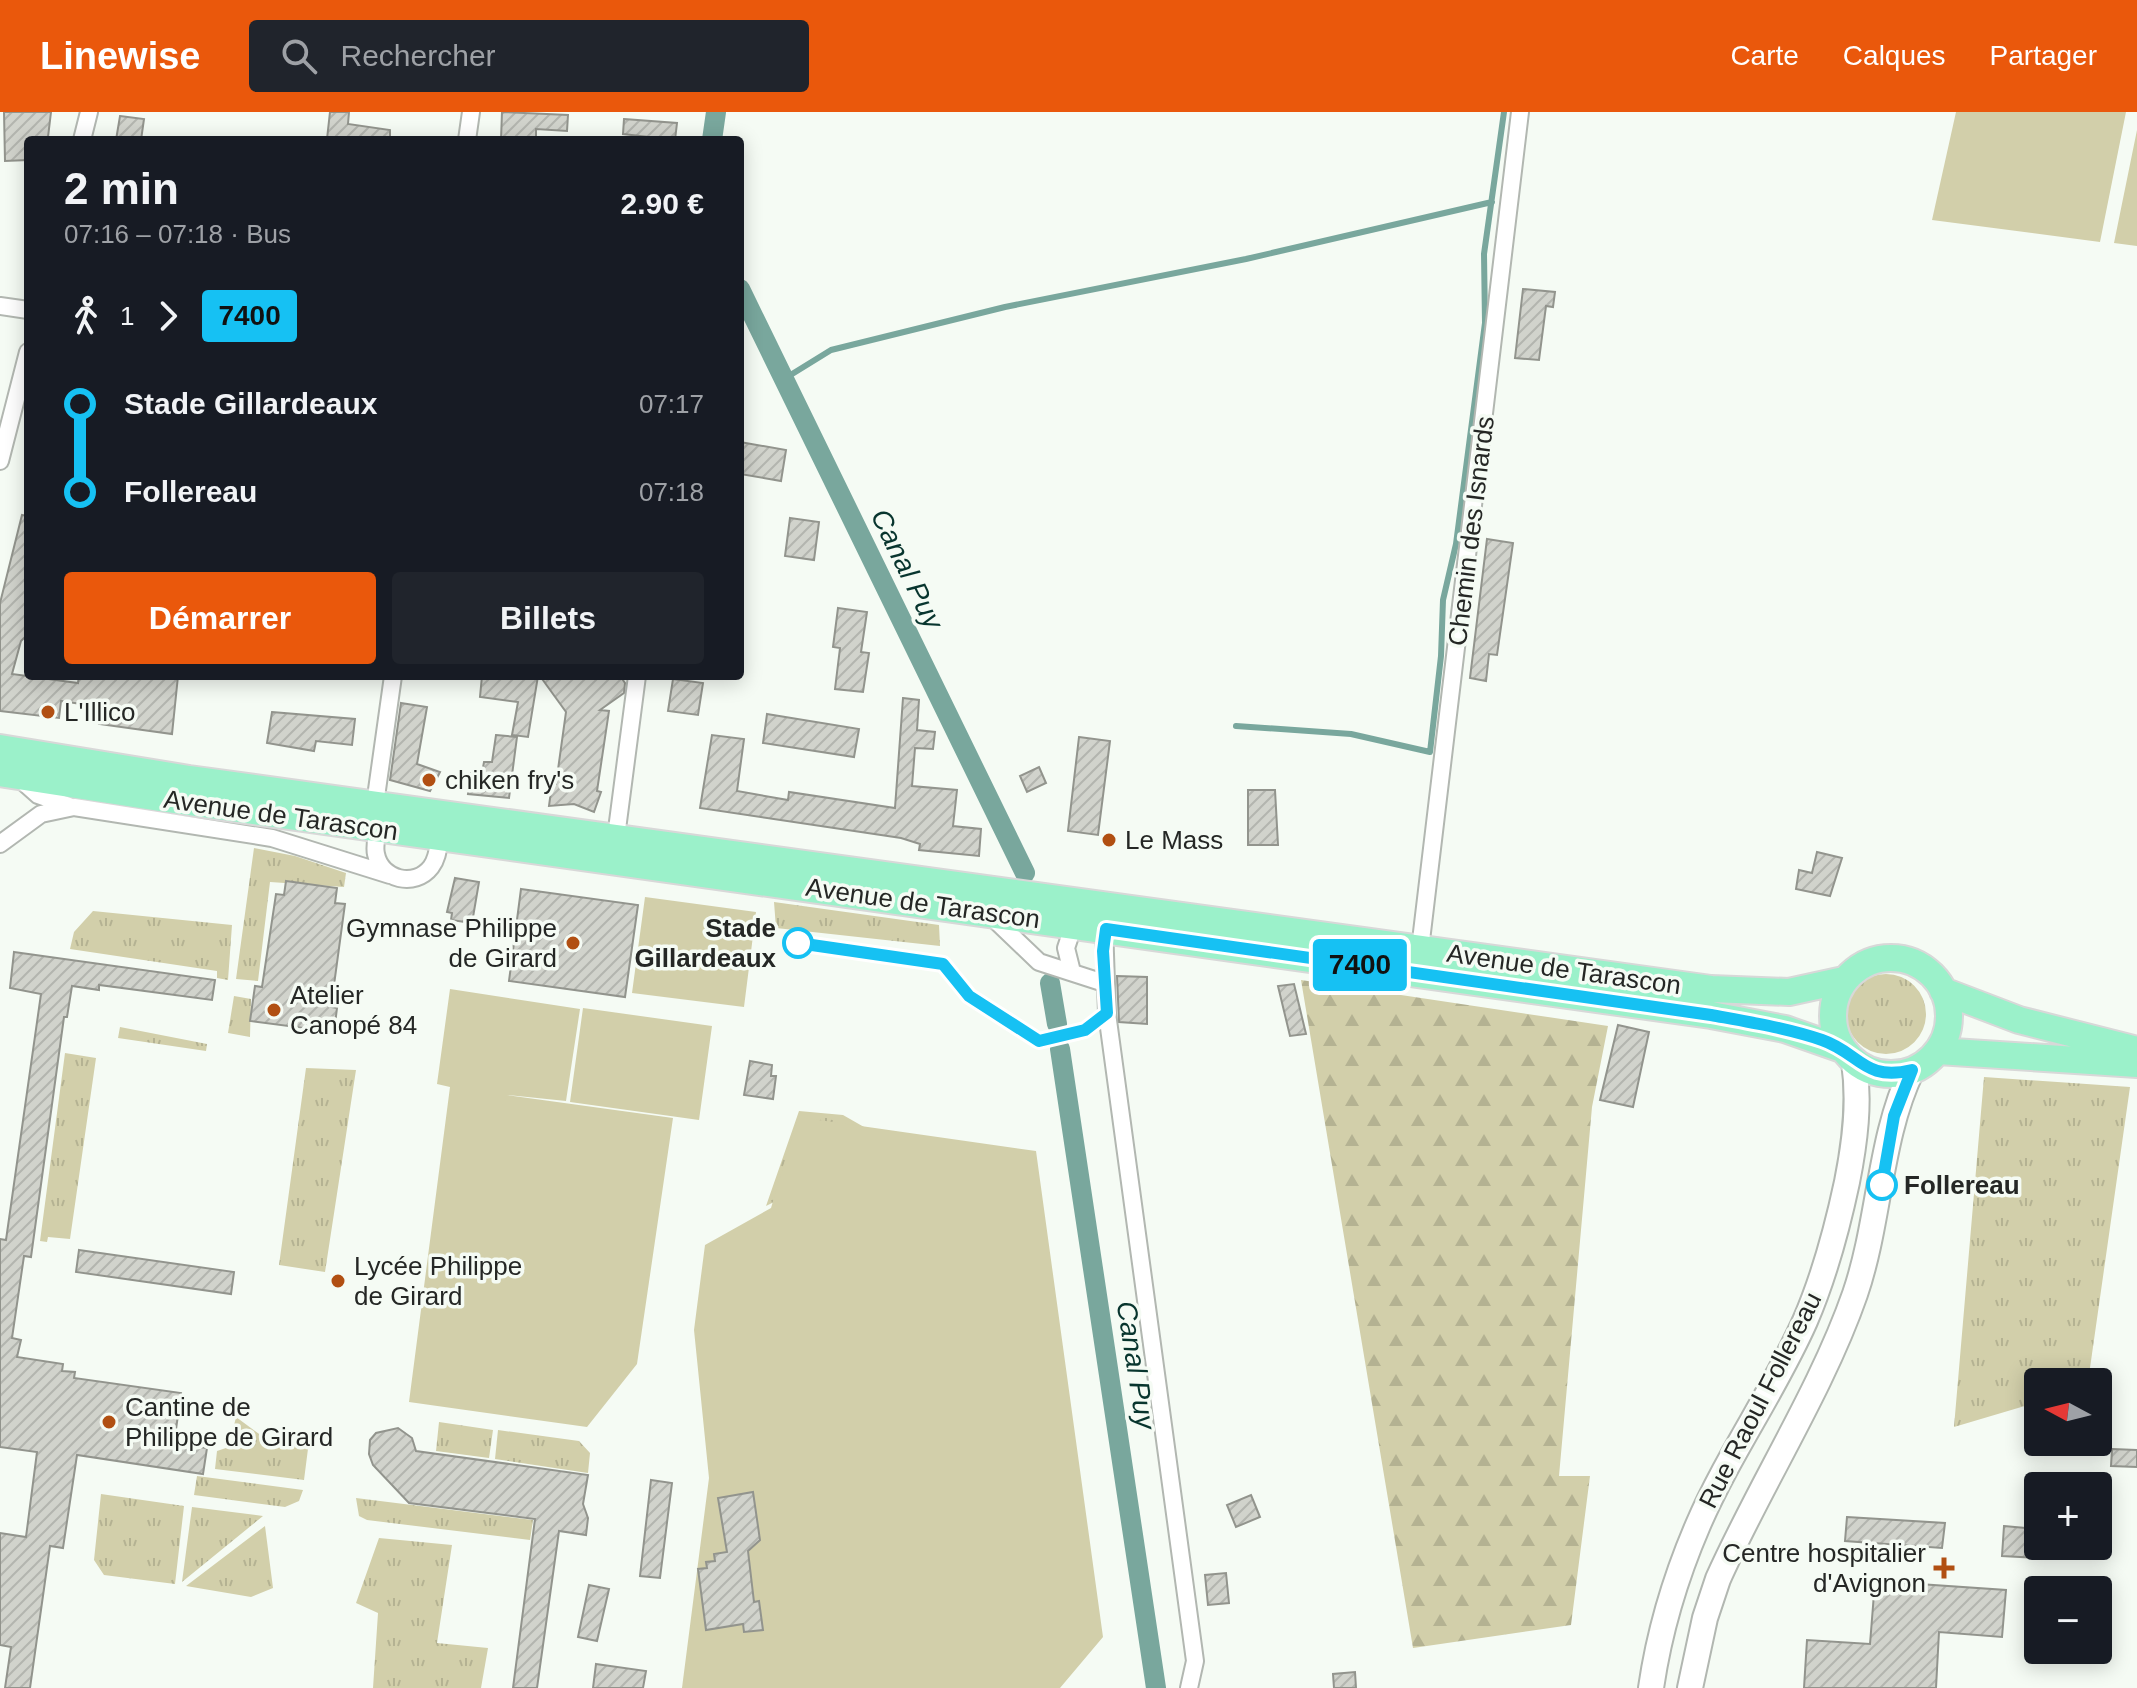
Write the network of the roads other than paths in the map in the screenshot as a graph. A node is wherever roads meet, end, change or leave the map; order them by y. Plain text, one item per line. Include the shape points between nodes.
1 (89, 112) edge
2 (471, 112) edge
3 (1520, 112) edge
4 (83, 136) edge
5 (468, 136) edge
6 (0, 306) edge
7 (24, 309) edge
8 (24, 368) edge
9 (0, 461) edge
10 (393, 680) edge
11 (636, 680) edge
12 (0, 748) edge
13 (8, 774) edge
14 (74, 807) junction
15 (377, 816) junction
16 (440, 836) junction
17 (616, 837) junction
18 (0, 844) edge
19 (390, 875) junction
20 (984, 911) junction
21 (1090, 914) junction
22 (1420, 949) junction
23 (1072, 972) junction
24 (1844, 980) junction
25 (1104, 983) junction
26 (1943, 991) junction
27 (2137, 1050) edge
28 (1938, 1051) junction
29 (1848, 1055) junction
30 (2137, 1064) edge
31 (1912, 1070) junction
32 (1189, 1688) edge
33 (1651, 1688) edge
34 (1690, 1688) edge

1 - 4 street
2 - 5 street
3 - 22 street, Chemin des Isnards
6 - 7 street
8 - 9 street
10 - 15 street
11 - 17 street
12 - 15 main road, Avenue de Tarascon
13 - 14 street via 38,795
13 - 15 main road, Avenue de Tarascon
14 - 18 street via 41,814
14 - 19 street via 272,838
15 - 16 main road, Avenue de Tarascon
15 - 17 main road, Avenue de Tarascon
15 - 19 street via 375,852
16 - 19 street via 429,870 403,880
16 - 20 main road, Avenue de Tarascon
17 - 21 main road, Avenue de Tarascon
20 - 21 main road, Avenue de Tarascon
20 - 23 street via 1039,962
21 - 22 main road, Avenue de Tarascon
21 - 23 street via 1066,948
21 - 25 street
21 - 29 main road, Avenue de Tarascon via 1711,1015 1785,1029
22 - 24 main road, Avenue de Tarascon via 1748,993 1815,989
23 - 25 street
24 - 26 main road via 1872,960 1897,958 1921,966
24 - 29 main road via 1832,1014
25 - 32 street via 1195,1661
26 - 27 main road via 2019,1020
26 - 28 main road via 1948,1021
28 - 30 main road
28 - 31 main road
29 - 31 main road via 1882,1074
29 - 33 street, Rue Raoul Follereau via 1857,1082 1854,1148 1835,1235 1804,1322 1699,1523 1665,1623
31 - 34 street, Rue Raoul Follereau via 1894,1116 1877,1217 1853,1299 1718,1579

